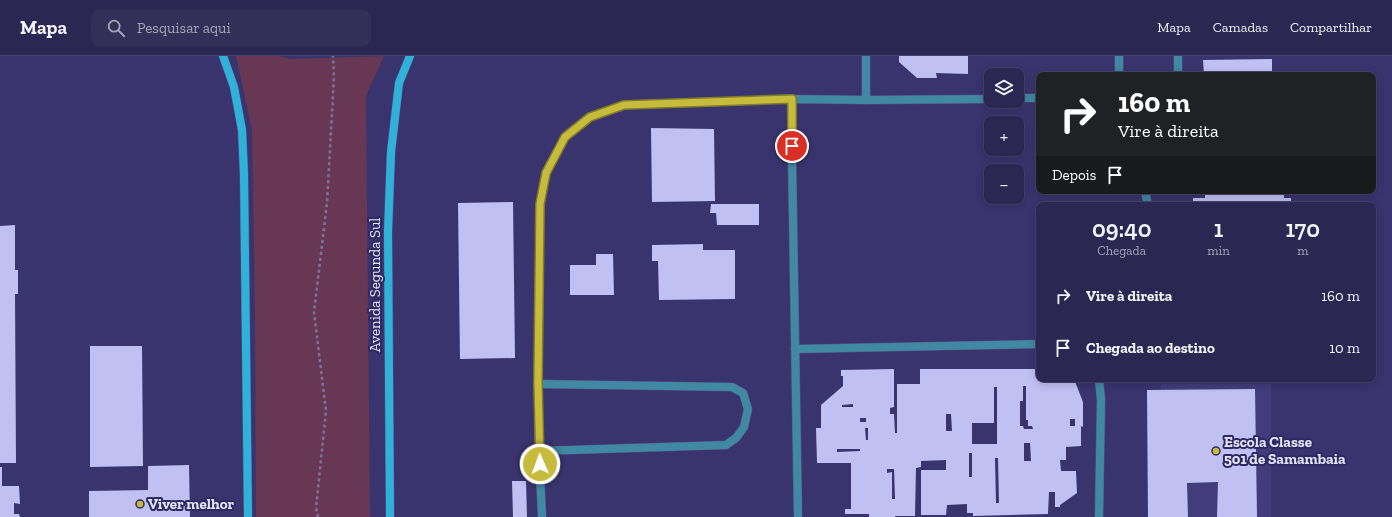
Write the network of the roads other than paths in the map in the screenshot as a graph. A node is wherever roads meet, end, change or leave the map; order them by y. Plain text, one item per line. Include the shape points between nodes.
1 (223, 56) edge
2 (410, 56) edge
3 (866, 56) edge
4 (1119, 56) edge
5 (1178, 56) edge
6 (1119, 72) edge
7 (1178, 72) edge
8 (984, 98) edge
9 (1024, 98) edge
10 (1036, 98) edge
11 (792, 99) junction
12 (866, 100) junction
13 (1036, 344) edge
14 (795, 348) junction
15 (1099, 382) edge
16 (538, 384) junction
17 (539, 451) junction
18 (248, 517) edge
19 (390, 517) edge
20 (542, 517) edge
21 (798, 517) edge
22 (1099, 517) edge

1 - 18 main road via 234,87 242,130
2 - 19 main road, Avenida Segunda Sul via 399,83 391,152 388,232
3 - 12 street
4 - 6 street
5 - 7 street
8 - 12 street
9 - 10 street
11 - 12 street
11 - 14 street
11 - 16 street via 624,105 590,117 565,137 546,173 540,204
13 - 14 street
14 - 21 street
15 - 22 street
16 - 17 street
16 - 17 street via 732,387 743,393 748,409 744,427 736,438 726,445
17 - 20 street

